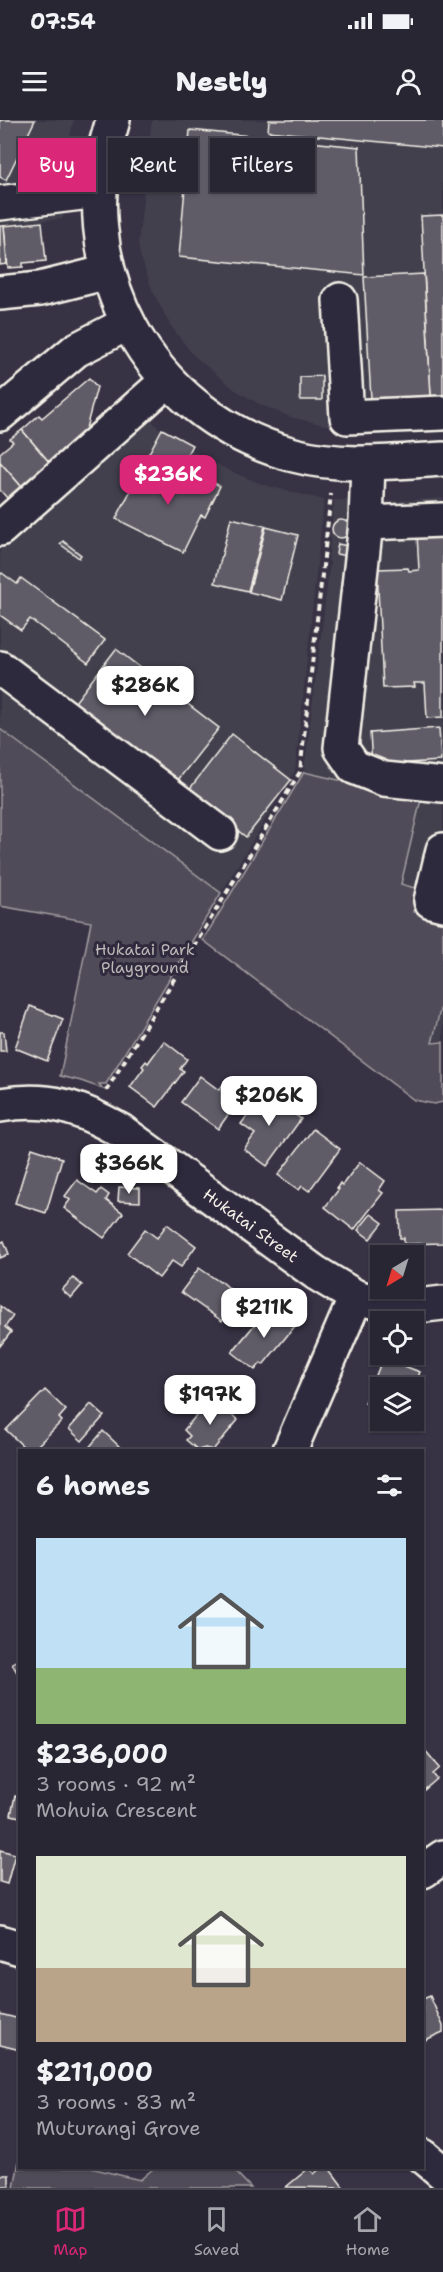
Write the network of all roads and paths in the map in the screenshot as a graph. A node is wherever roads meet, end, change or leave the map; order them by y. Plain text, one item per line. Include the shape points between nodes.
1 (113, 120) edge
2 (98, 192) junction
3 (0, 203) edge
4 (108, 272) junction
5 (0, 293) edge
6 (340, 300) dead end
7 (128, 323) junction
8 (168, 380) junction
9 (443, 413) edge
10 (0, 414) edge
11 (380, 416) junction
12 (443, 459) edge
13 (375, 463) junction
14 (331, 494) dead end
15 (366, 512) junction
16 (443, 520) edge
17 (0, 529) edge
18 (0, 668) edge
19 (443, 785) edge
20 (220, 833) dead end
21 (443, 850) edge
22 (443, 904) edge
23 (105, 1092) dead end
24 (0, 1105) edge
25 (356, 1297) junction
26 (443, 1304) edge
27 (290, 1449) edge
28 (443, 1857) edge
29 (424, 1870) edge
30 (0, 1942) edge
31 (18, 1947) edge
32 (424, 2157) edge
33 (443, 2173) edge

1 - 2 street via 104,147
2 - 3 street
2 - 4 street
4 - 5 street via 40,289
4 - 7 street
6 - 11 street via 347,417
7 - 8 street via 145,353
7 - 10 street via 76,350
8 - 13 street via 195,407 256,443 334,463
8 - 17 street
9 - 11 street
11 - 13 street
12 - 13 street
13 - 15 street
14 - 23 path via 300,772
15 - 16 street
15 - 19 street via 340,748 354,767 384,779
18 - 20 street
21 - 22 street via 431,901
24 - 25 street, Hukatai Street via 46,1101 76,1108 105,1121 316,1273
25 - 26 street, Hukatai Street via 400,1308
25 - 27 street
28 - 29 street
30 - 31 street
32 - 33 street

